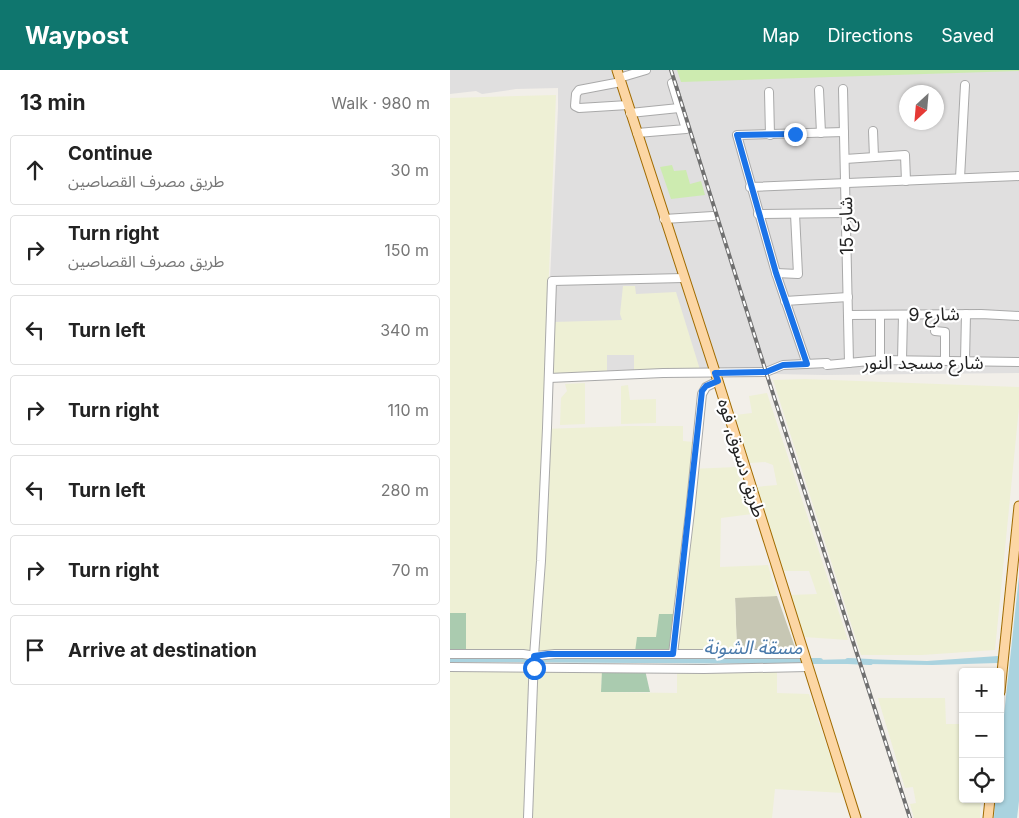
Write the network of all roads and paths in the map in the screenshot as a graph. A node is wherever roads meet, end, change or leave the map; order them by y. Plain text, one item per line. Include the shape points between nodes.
1 (646, 70) edge
2 (619, 77) edge
3 (672, 82) dead end
4 (965, 85) dead end
5 (843, 89) dead end
6 (819, 90) dead end
7 (769, 92) dead end
8 (679, 108) junction
9 (629, 109) junction
10 (873, 131) dead end
11 (844, 132) junction
12 (637, 133) junction
13 (821, 133) junction
14 (770, 135) junction
15 (874, 157) junction
16 (845, 159) junction
17 (1019, 176) edge
18 (960, 178) junction
19 (906, 181) junction
20 (845, 183) junction
21 (750, 186) junction
22 (846, 213) junction
23 (758, 214) junction
24 (795, 214) junction
25 (713, 216) dead end
26 (664, 219) junction
27 (776, 273) junction
28 (684, 278) junction
29 (848, 297) junction
30 (785, 301) junction
31 (903, 314) junction
32 (966, 314) junction
33 (848, 315) junction
34 (880, 315) junction
35 (1019, 316) edge
36 (935, 331) dead end
37 (880, 360) junction
38 (902, 360) junction
39 (945, 360) junction
40 (965, 361) junction
41 (1019, 362) edge
42 (849, 363) junction
43 (807, 364) junction
44 (716, 377) junction
45 (549, 378) junction
46 (1019, 506) edge
47 (450, 654) edge
48 (670, 654) junction
49 (719, 654) junction
50 (804, 654) junction
51 (534, 656) junction
52 (450, 667) edge
53 (808, 667) junction
54 (534, 668) junction
55 (666, 668) junction
56 (719, 668) junction
57 (1002, 668) edge
58 (990, 803) edge
59 (528, 818) edge
60 (856, 818) edge
61 (988, 818) edge

1 - 2 street
2 - 9 main road, طريق دسوق, فوه
2 - 9 street via 579,90 576,106
3 - 8 street
4 - 18 street
5 - 11 street, شارع 15
6 - 13 street
7 - 14 street
8 - 9 street
8 - 12 street via 686,129
9 - 12 main road, طريق دسوق, فوه
10 - 15 street
11 - 13 street
11 - 16 street, شارع 15
12 - 26 main road, طريق دسوق, فوه
13 - 14 street
14 - 21 street via 737,135
15 - 16 street
15 - 19 street via 904,154
16 - 20 street, شارع 15
17 - 18 street
18 - 19 street
19 - 20 street
20 - 21 street
20 - 22 street, شارع 15
21 - 23 street
22 - 24 street
22 - 29 street, شارع 15
23 - 24 street
23 - 27 street
24 - 27 street via 798,274
25 - 26 street
26 - 28 main road, طريق دسوق, فوه
27 - 30 street
28 - 44 main road, طريق دسوق, فوه
28 - 45 street via 552,281
29 - 30 street
29 - 33 street, شارع 15
30 - 43 street
31 - 32 street, شارع 9
31 - 34 street, شارع 9
31 - 38 street
32 - 35 street, شارع 9
32 - 40 street
33 - 34 street, شارع 9
33 - 42 street, شارع 15
34 - 37 street
36 - 39 street via 945,332
37 - 38 street, شارع مسجد النور
37 - 42 street, شارع مسجد النور
38 - 39 street, شارع مسجد النور
39 - 40 street, شارع مسجد النور
40 - 41 street, شارع مسجد النور
42 - 43 street, شارع مسجد النور
43 - 44 street, شارع مسجد النور
44 - 45 street, شارع مسجد النور via 588,375
44 - 48 street via 702,394
44 - 50 main road, طريق دسوق, فوه
45 - 51 street
46 - 57 main road
47 - 51 street
48 - 49 street
48 - 51 street
48 - 55 street
49 - 50 street
49 - 56 street
50 - 53 main road, طريق دسوق, فوه
51 - 54 street
52 - 54 street
53 - 56 street
53 - 60 main road, طريق دسوق, فوه
54 - 55 street
54 - 59 street
55 - 56 street
58 - 61 main road

